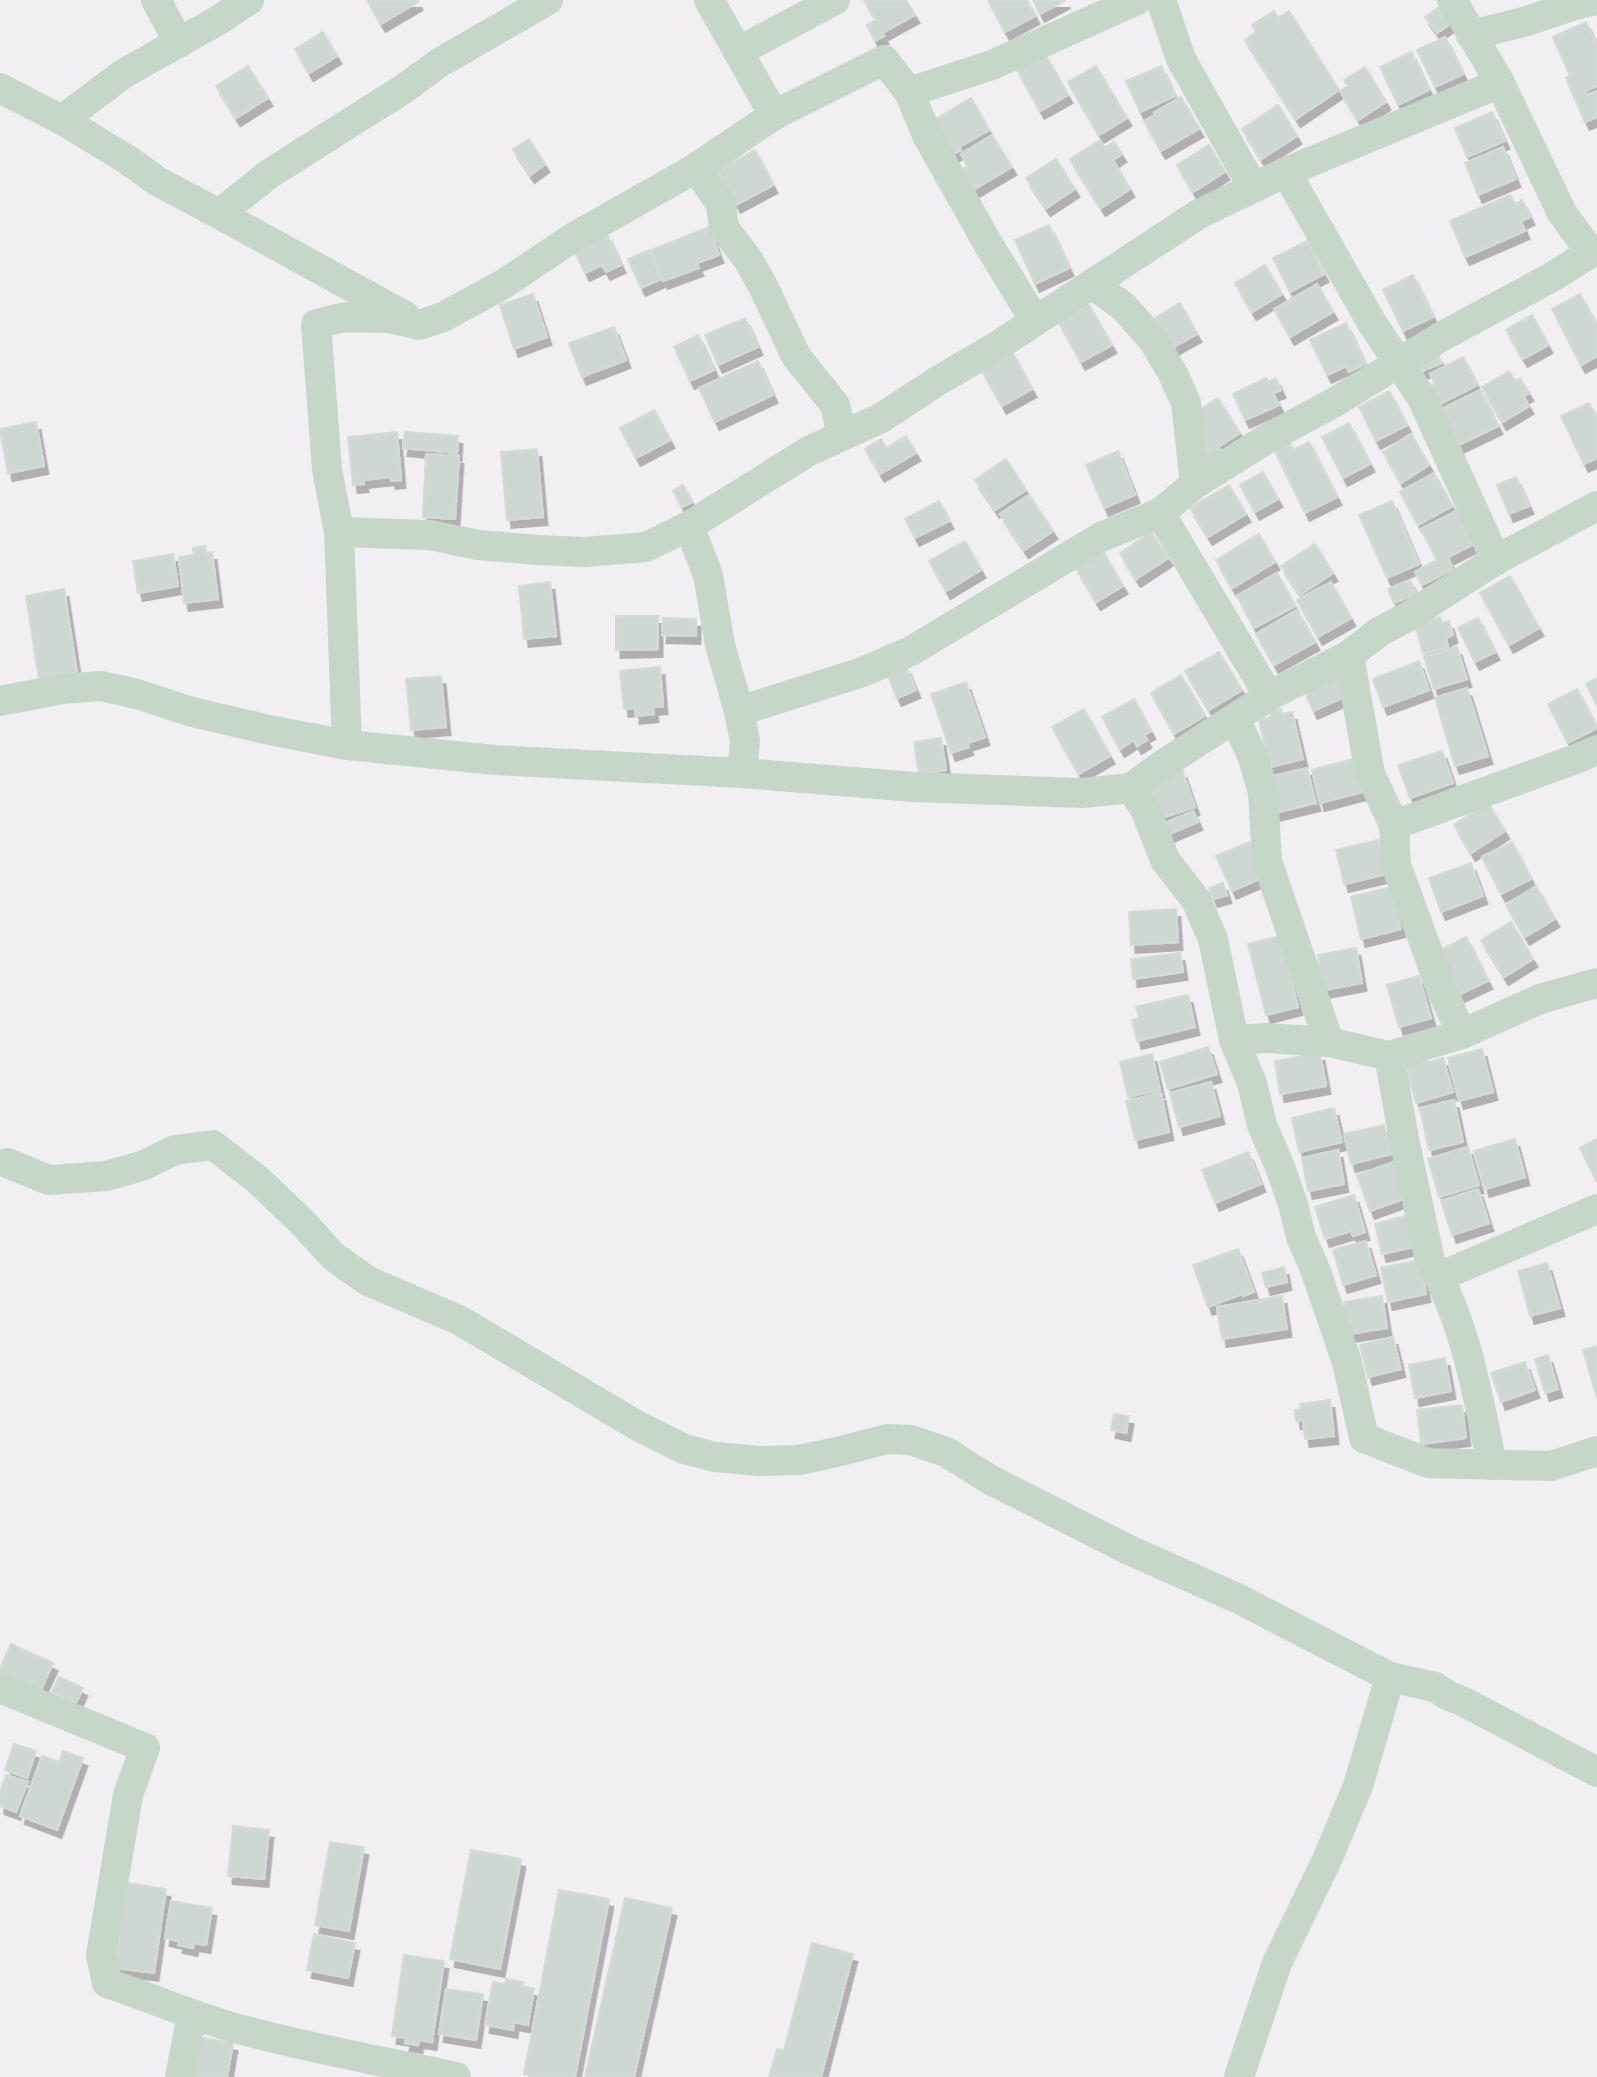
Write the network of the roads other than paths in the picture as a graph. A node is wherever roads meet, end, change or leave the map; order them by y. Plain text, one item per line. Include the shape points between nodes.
1 (156, 0) edge
2 (249, 0) edge
3 (548, 0) edge
4 (709, 0) edge
5 (835, 0) edge
6 (1137, 0) edge
7 (1161, 0) edge
8 (1452, 0) edge
9 (1597, 0) edge
10 (1471, 35) junction
11 (179, 43) junction
12 (739, 51) junction
13 (1500, 83) junction
14 (0, 88) edge
15 (909, 92) junction
16 (774, 115) junction
17 (62, 120) junction
18 (696, 168) junction
19 (1286, 172) junction
20 (1254, 187) junction
21 (219, 214) junction
22 (1594, 251) edge
23 (1092, 284) junction
24 (1035, 321) junction
25 (419, 325) junction
26 (1399, 361) junction
27 (842, 435) junction
28 (1195, 484) junction
29 (1597, 506) edge
30 (1160, 513) junction
31 (689, 526) junction
32 (340, 532) junction
33 (1496, 560) junction
34 (1349, 655) junction
35 (1269, 696) junction
36 (0, 701) edge
37 (740, 711) junction
38 (1235, 719) junction
39 (347, 745) junction
40 (1597, 750) edge
41 (741, 773) junction
42 (1131, 788) junction
43 (1394, 825) junction
44 (1597, 983) edge
45 (1462, 1034) junction
46 (1234, 1040) junction
47 (1329, 1042) junction
48 (1389, 1056) junction
49 (7, 1163) dead end
50 (1597, 1209) edge
51 (1439, 1277) junction
52 (1597, 1451) edge
53 (1492, 1465) junction
54 (1390, 1677) junction
55 (0, 1688) edge
56 (1597, 1772) edge
57 (192, 2015) junction
58 (180, 2077) edge
59 (456, 2077) edge
60 (1239, 2077) edge

1 - 11 street
2 - 11 street
3 - 21 street via 439,63 269,174
4 - 12 street
5 - 12 street
6 - 15 street via 992,65
7 - 20 street via 1181,59
8 - 10 street
9 - 10 street
10 - 13 street
11 - 17 street via 124,74
12 - 16 street
13 - 19 street
13 - 22 street via 1562,213
14 - 17 street
15 - 16 street via 884,60
15 - 24 street via 928,137
16 - 18 street
17 - 21 street via 157,181
18 - 25 street via 573,237 502,285
18 - 27 street via 721,204 724,228 749,261 796,356 835,405
19 - 20 street
19 - 26 street via 1372,323
20 - 23 street via 1199,214
21 - 25 street
22 - 26 street
23 - 24 street
23 - 28 street via 1124,307 1153,340 1172,374 1186,403
24 - 27 street via 881,418
25 - 32 street via 389,318 345,317 316,324 327,469
26 - 28 street
26 - 33 street via 1422,398
27 - 31 street
28 - 30 street
29 - 33 street
30 - 35 street
30 - 37 street via 1101,537 911,651 860,673
31 - 32 street via 646,547 585,552 478,545 430,535
31 - 37 street via 708,575 720,645
32 - 39 street
33 - 34 street
34 - 35 street
34 - 43 street via 1370,774
35 - 38 street
36 - 39 street via 101,686 192,712
37 - 41 street via 745,741
38 - 42 street
38 - 47 street via 1263,792 1267,861
39 - 41 street via 495,760
40 - 43 street
41 - 42 street via 940,788 1082,793
42 - 46 street via 1145,809 1165,860 1196,900 1213,939
43 - 45 street via 1396,865
44 - 45 street via 1540,999
45 - 48 street
46 - 47 street
46 - 53 street via 1347,1362 1364,1438 1428,1462
47 - 48 street
48 - 51 street via 1430,1261
49 - 54 street via 49,1180 106,1176 176,1150 213,1145 258,1180 334,1257 368,1281 459,1320 684,1449 715,1457 799,1460 887,1439 911,1440 946,1452 1128,1549 1239,1598
50 - 51 street
51 - 53 street via 1472,1367
52 - 53 street via 1551,1466
54 - 56 street via 1434,1687
54 - 60 street via 1358,1786 1277,1963
55 - 57 street via 145,1748 128,1795 101,1955 107,1983
57 - 58 street
57 - 59 street

